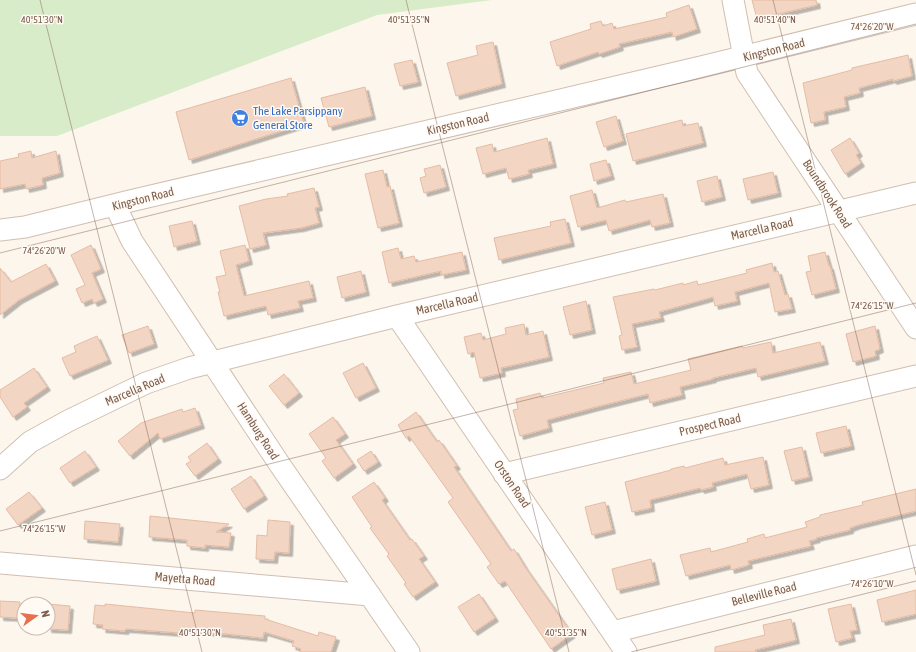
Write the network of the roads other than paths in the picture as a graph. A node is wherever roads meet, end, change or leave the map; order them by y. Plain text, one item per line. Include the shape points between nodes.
1 (733, 0) edge
2 (916, 14) edge
3 (744, 57) junction
4 (916, 192) edge
5 (115, 205) junction
6 (838, 211) junction
7 (25, 228) junction
8 (0, 230) edge
9 (0, 247) edge
10 (397, 316) junction
11 (916, 328) edge
12 (213, 363) junction
13 (916, 376) edge
14 (0, 469) edge
15 (504, 474) junction
16 (916, 556) edge
17 (0, 563) edge
18 (370, 595) junction
19 (613, 632) junction
20 (410, 652) edge
21 (626, 652) edge

1 - 3 street, Boundbrook Road
2 - 3 street, Kingston Road
3 - 5 street, Kingston Road
3 - 6 street, Boundbrook Road via 747,73
4 - 6 street, Marcella Road
5 - 7 street, Kingston Road
5 - 12 street, Hamburg Road via 132,241
6 - 10 street, Marcella Road
6 - 11 street, Boundbrook Road
7 - 8 street, Kingston Road
7 - 9 street
10 - 12 street, Marcella Road
10 - 15 street, Orston Road
12 - 14 street, Marcella Road via 189,368 146,383 68,420 30,442
12 - 18 street, Hamburg Road
13 - 15 street, Prospect Road
15 - 19 street, Orston Road
16 - 19 street, Belleville Road
17 - 18 street, Mayetta Road
18 - 20 street, Hamburg Road
19 - 21 street, Orston Road

